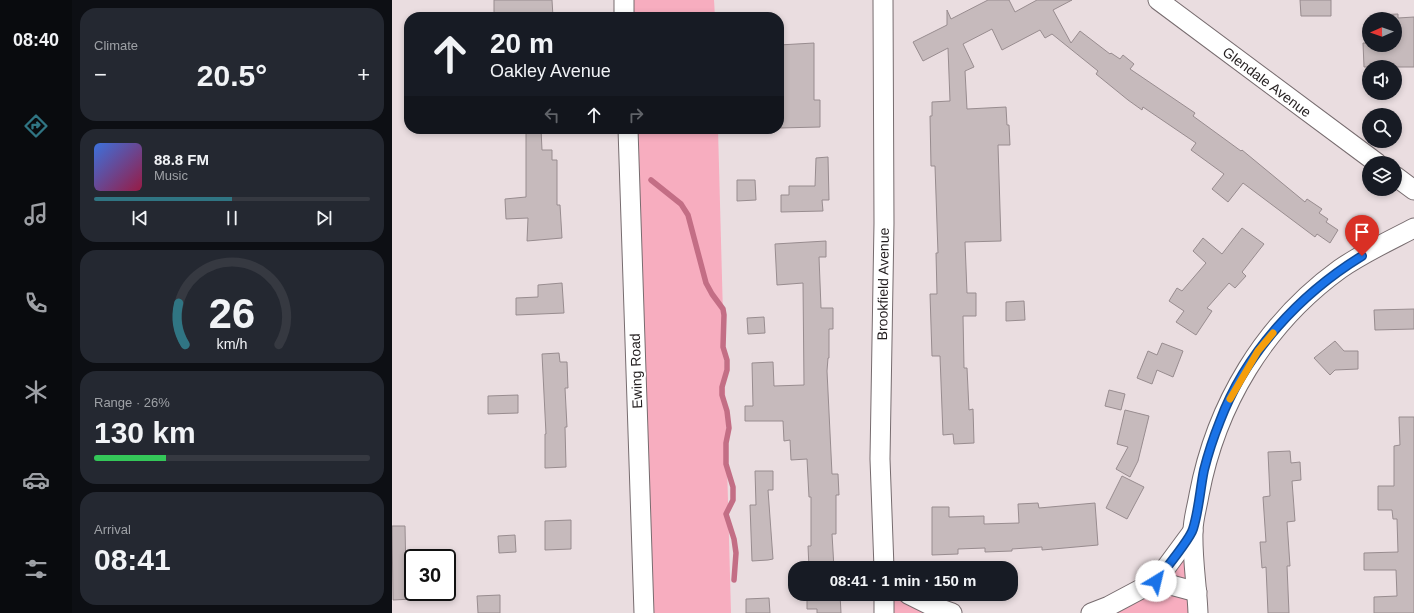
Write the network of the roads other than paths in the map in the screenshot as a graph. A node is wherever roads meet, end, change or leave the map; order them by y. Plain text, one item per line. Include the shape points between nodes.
1 (624, 0) edge
2 (883, 0) edge
3 (1158, 0) edge
4 (1175, 6) edge
5 (624, 12) edge
6 (628, 134) edge
7 (1368, 156) edge
8 (1402, 181) edge
9 (1414, 190) edge
10 (1414, 228) edge
11 (1193, 531) junction
12 (884, 561) edge
13 (1156, 581) junction
14 (1197, 592) junction
15 (884, 601) edge
16 (924, 601) edge
17 (644, 613) edge
18 (884, 613) edge
19 (952, 613) edge
20 (1091, 613) edge
21 (1198, 613) edge

1 - 5 street
2 - 12 street, Brookfield Avenue via 884,223 880,459
3 - 4 street, Glendale Avenue
4 - 7 street, Glendale Avenue
6 - 17 street, Ewing Road
8 - 9 street
10 - 11 street via 1340,269 1311,292 1258,351 1220,420 1204,468
11 - 13 street
11 - 14 street
13 - 14 street
13 - 20 street
14 - 21 street
15 - 18 street
16 - 19 street

